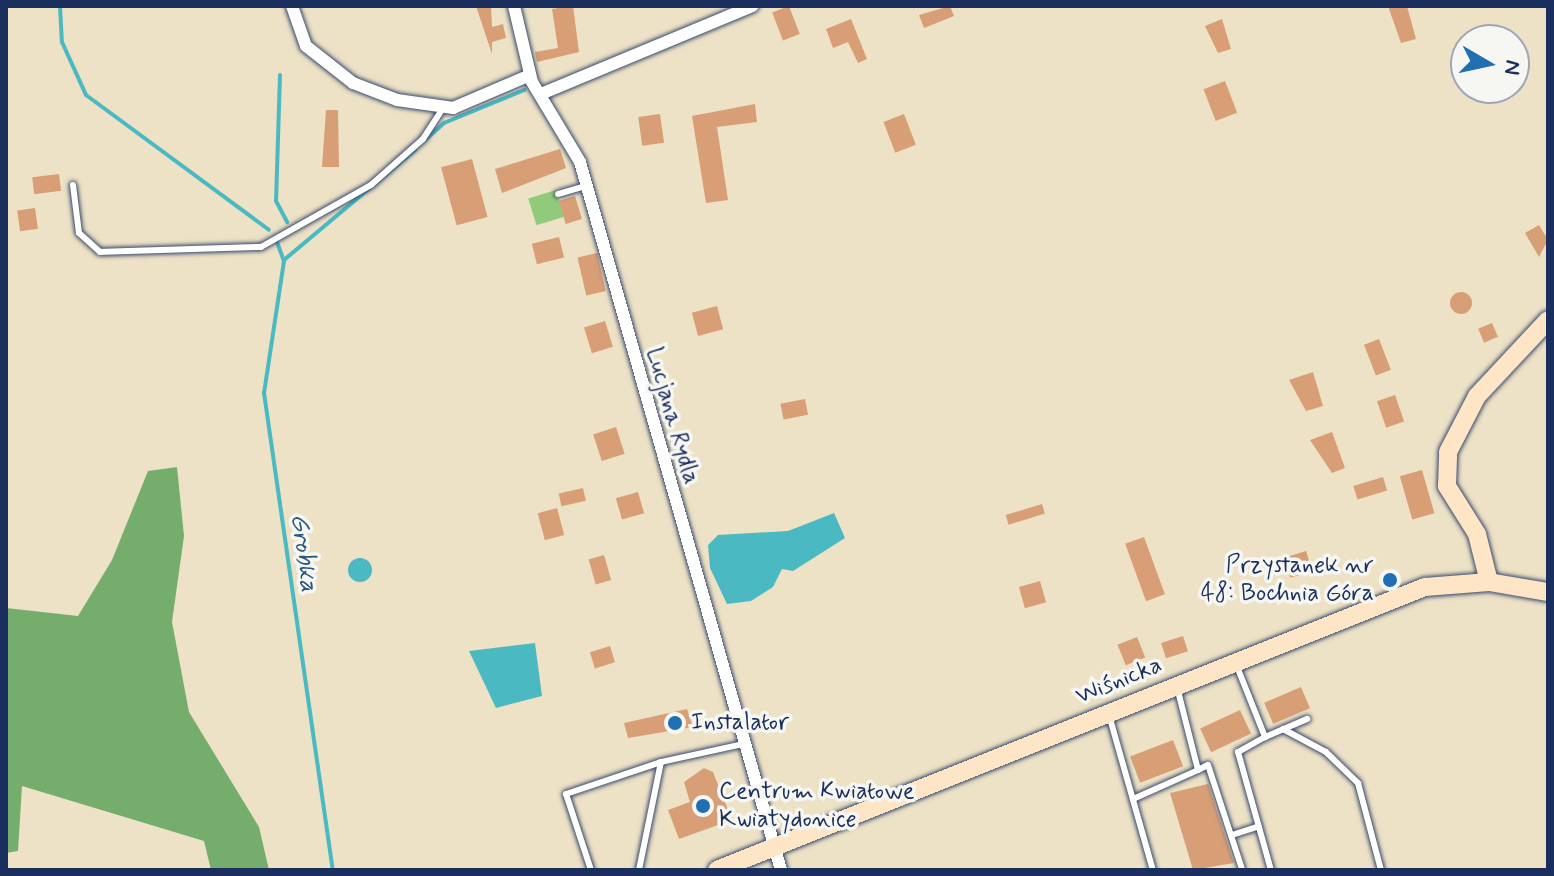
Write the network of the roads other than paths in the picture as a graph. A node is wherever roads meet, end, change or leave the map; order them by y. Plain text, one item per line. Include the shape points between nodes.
1 (292, 6) edge
2 (514, 6) edge
3 (752, 6) edge
4 (530, 75) junction
5 (541, 94) junction
6 (443, 108) junction
7 (73, 185) dead end
8 (586, 186) junction
9 (558, 194) dead end
10 (1548, 320) edge
11 (1489, 582) junction
12 (1548, 592) edge
13 (1234, 660) junction
14 (1175, 684) junction
15 (1108, 711) junction
16 (1307, 719) dead end
17 (1283, 729) junction
18 (1265, 737) junction
19 (743, 744) junction
20 (661, 762) junction
21 (1198, 770) junction
22 (1133, 799) junction
23 (1259, 826) junction
24 (1232, 835) junction
25 (774, 847) junction
26 (1242, 869) edge
27 (591, 870) edge
28 (639, 870) edge
29 (717, 870) edge
30 (781, 870) edge
31 (1153, 870) edge
32 (1271, 870) edge
33 (1381, 870) edge

1 - 6 street via 306,46 353,83
2 - 4 street, Lucjana Rydla
3 - 5 street
4 - 5 street, Lucjana Rydla
4 - 6 street via 479,100
5 - 8 street, Lucjana Rydla
6 - 7 lane via 423,139 371,185 261,247 100,252 79,233
8 - 9 lane
8 - 19 street, Lucjana Rydla
10 - 11 main road via 1477,396 1448,452 1454,504 1484,550
11 - 12 main road, Wiśnicka
11 - 13 main road, Wiśnicka via 1425,587
13 - 14 main road, Wiśnicka
13 - 18 lane
14 - 15 main road, Wiśnicka
14 - 21 lane
15 - 22 lane
15 - 25 main road, Wiśnicka
16 - 17 lane
17 - 18 lane
17 - 33 lane via 1326,752 1358,783
18 - 23 lane via 1238,752
19 - 20 lane
19 - 25 street, Lucjana Rydla
20 - 27 lane via 566,794
20 - 28 lane
21 - 22 lane
21 - 24 lane via 1208,765
22 - 31 lane
23 - 24 lane
23 - 32 lane
24 - 26 lane
25 - 29 main road, Wiśnicka
25 - 30 street, Lucjana Rydla

